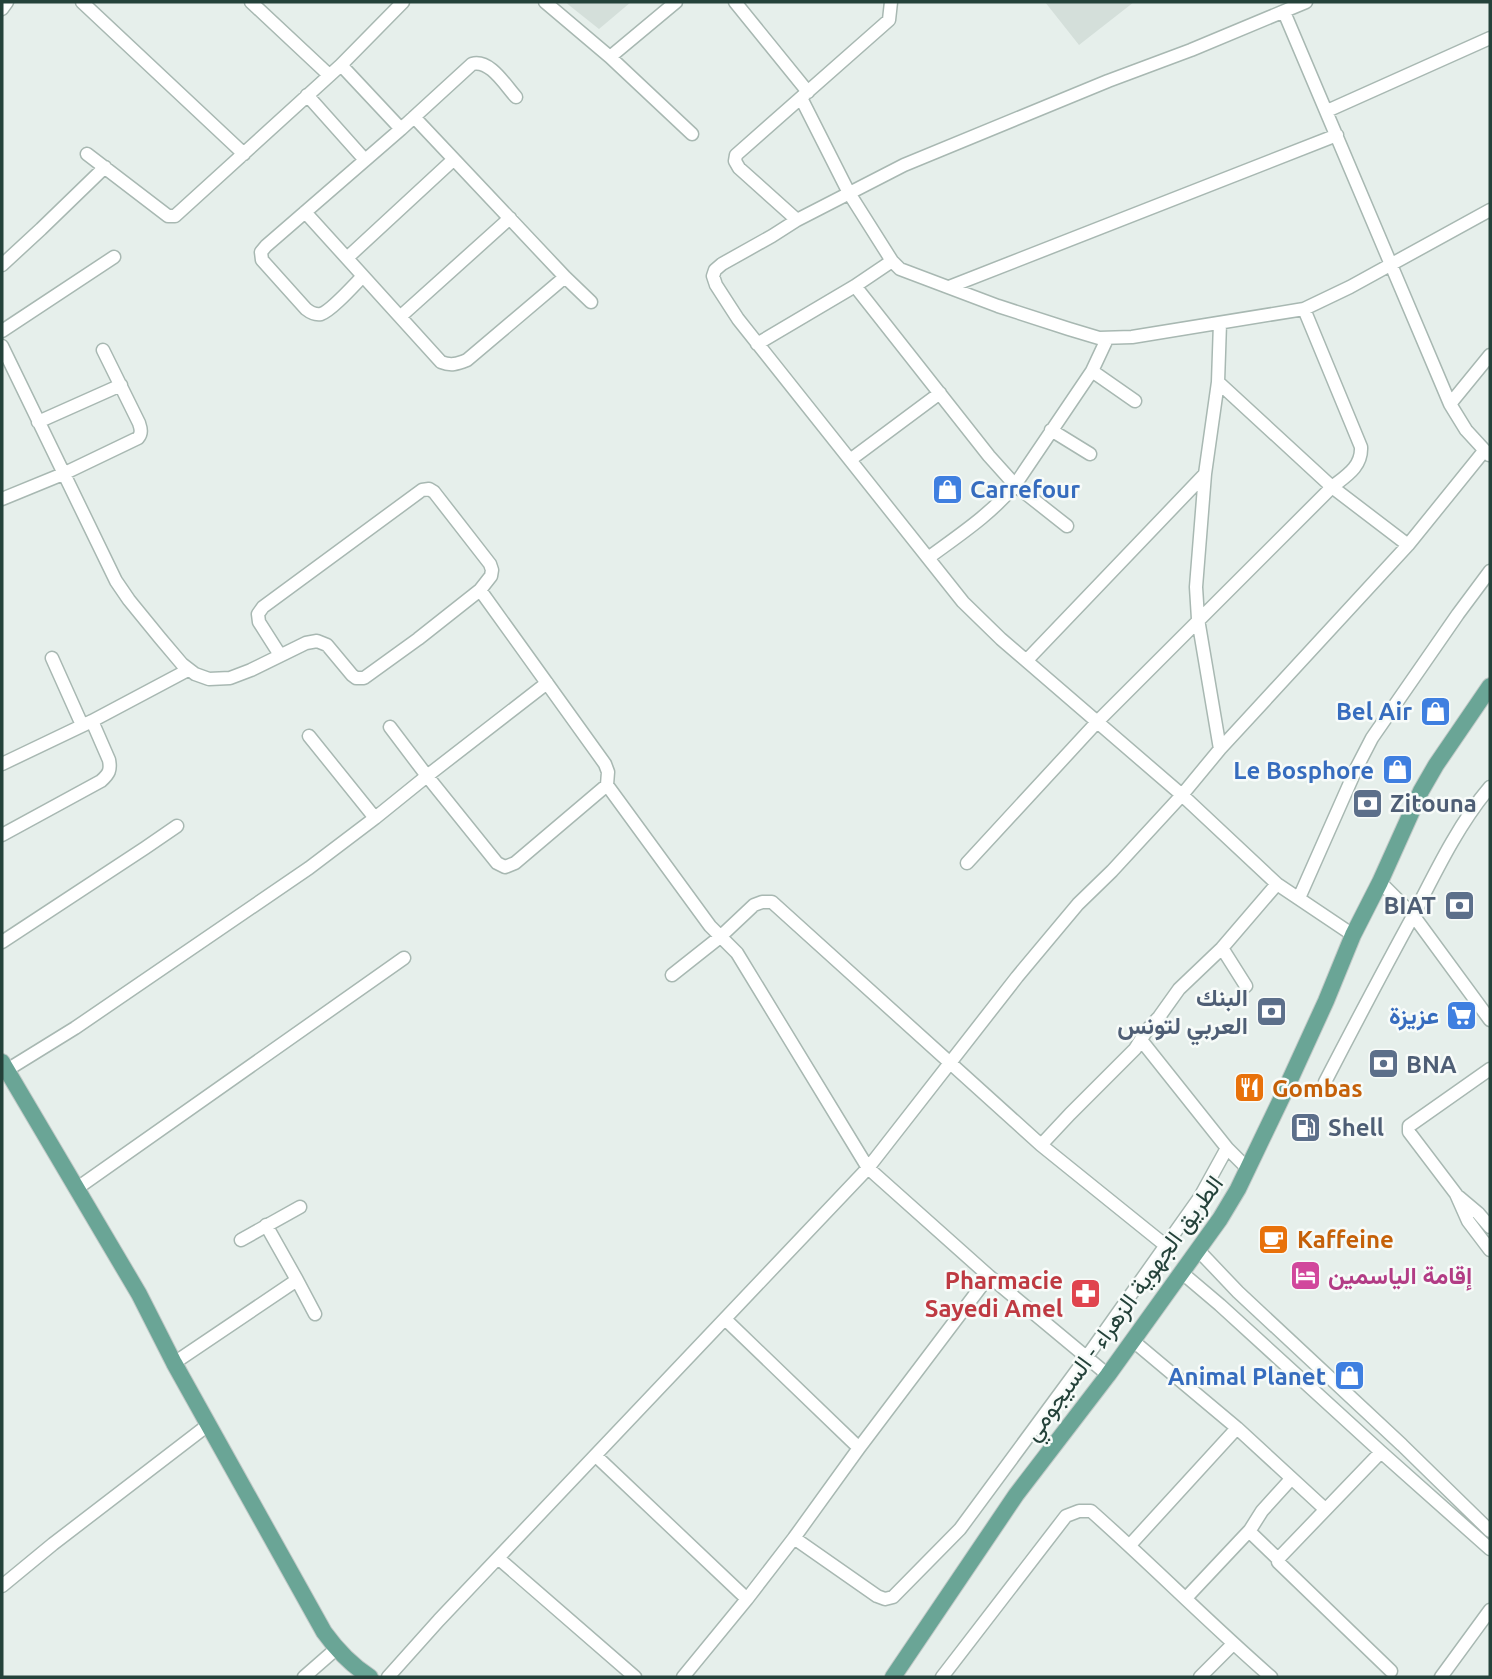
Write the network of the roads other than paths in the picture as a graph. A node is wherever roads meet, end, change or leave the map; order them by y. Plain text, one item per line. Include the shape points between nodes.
1 (7, 2) edge
2 (82, 2) edge
3 (251, 2) edge
4 (403, 2) edge
5 (545, 2) edge
6 (676, 2) edge
7 (735, 2) edge
8 (891, 2) edge
9 (1306, 2) edge
10 (2, 9) edge
11 (1284, 12) junction
12 (1490, 38) edge
13 (610, 57) junction
14 (341, 65) junction
15 (329, 75) junction
16 (307, 95) junction
17 (805, 95) junction
18 (516, 97) dead end
19 (1327, 111) junction
20 (414, 117) junction
21 (401, 129) junction
22 (692, 134) dead end
23 (1337, 135) junction
24 (87, 154) dead end
25 (244, 154) junction
26 (365, 160) junction
27 (453, 160) junction
28 (105, 167) junction
29 (849, 194) junction
30 (1490, 209) edge
31 (305, 212) junction
32 (510, 218) junction
33 (797, 220) junction
34 (114, 257) dead end
35 (347, 258) junction
36 (892, 261) junction
37 (2, 265) edge
38 (1391, 265) junction
39 (363, 276) junction
40 (565, 277) junction
41 (855, 286) junction
42 (948, 287) junction
43 (590, 302) dead end
44 (1304, 309) junction
45 (401, 317) junction
46 (1220, 323) junction
47 (2, 331) edge
48 (1107, 339) junction
49 (757, 344) junction
50 (2, 346) edge
51 (103, 350) dead end
52 (1490, 355) edge
53 (1092, 371) junction
54 (1218, 382) junction
55 (121, 385) junction
56 (940, 393) junction
57 (1135, 401) dead end
58 (1450, 404) junction
59 (38, 422) junction
60 (1051, 430) junction
61 (1487, 453) edge
62 (1090, 454) dead end
63 (850, 460) junction
64 (64, 474) junction
65 (1206, 474) junction
66 (1015, 485) junction
67 (1332, 487) junction
68 (2, 499) edge
69 (1067, 526) dead end
70 (1408, 545) junction
71 (929, 558) junction
72 (1490, 571) edge
73 (480, 590) junction
74 (1198, 619) junction
75 (280, 655) junction
76 (52, 658) dead end
77 (1027, 660) junction
78 (188, 670) junction
79 (547, 683) junction
80 (1490, 686) edge
81 (1098, 721) junction
82 (87, 723) junction
83 (390, 727) dead end
84 (309, 736) dead end
85 (1220, 749) junction
86 (2, 764) edge
87 (427, 776) junction
88 (607, 785) junction
89 (1490, 787) edge
90 (1182, 795) junction
91 (375, 818) junction
92 (177, 826) dead end
93 (2, 835) edge
94 (967, 863) dead end
95 (1380, 882) junction
96 (1277, 884) junction
97 (1299, 898) junction
98 (1413, 915) junction
99 (1353, 935) junction
100 (720, 937) junction
101 (2, 942) edge
102 (1222, 948) junction
103 (404, 958) dead end
104 (672, 975) dead end
105 (1246, 986) dead end
106 (1490, 1020) edge
107 (1141, 1040) junction
108 (951, 1063) junction
109 (4, 1066) edge
110 (1490, 1069) edge
111 (1325, 1082) dead end
112 (1041, 1145) junction
113 (1227, 1148) junction
114 (868, 1168) junction
115 (1247, 1168) junction
116 (76, 1189) junction
117 (1456, 1194) junction
118 (300, 1207) dead end
119 (266, 1226) junction
120 (1490, 1227) edge
121 (241, 1240) dead end
122 (1165, 1245) junction
123 (1198, 1250) junction
124 (1490, 1250) edge
125 (1181, 1272) junction
126 (989, 1276) junction
127 (297, 1280) junction
128 (315, 1314) dead end
129 (725, 1320) junction
130 (1132, 1340) junction
131 (1086, 1358) junction
132 (174, 1363) junction
133 (1108, 1375) junction
134 (208, 1424) junction
135 (1237, 1428) junction
136 (859, 1448) junction
137 (1381, 1452) junction
138 (596, 1456) junction
139 (1291, 1479) junction
140 (1325, 1509) junction
141 (1250, 1530) junction
142 (1490, 1531) edge
143 (794, 1538) junction
144 (1130, 1545) junction
145 (1490, 1549) edge
146 (498, 1558) junction
147 (1279, 1559) junction
148 (2, 1586) edge
149 (1186, 1598) junction
150 (747, 1599) junction
151 (1490, 1610) edge
152 (1233, 1644) junction
153 (336, 1649) junction
154 (1391, 1671) dead end
155 (1447, 1675) edge
156 (304, 1677) edge
157 (370, 1677) edge
158 (388, 1677) edge
159 (635, 1677) edge
160 (683, 1677) edge
161 (893, 1677) edge
162 (942, 1677) edge
163 (1200, 1677) edge
164 (1272, 1677) edge

1 - 10 street
2 - 25 street
3 - 15 street
4 - 14 street
5 - 13 street
6 - 13 street
7 - 17 street
8 - 17 street via 889,20
9 - 11 street
11 - 19 street
11 - 29 street via 941,149
12 - 19 street
13 - 22 street
14 - 15 street
14 - 21 street
15 - 16 street
16 - 25 street
16 - 26 street
17 - 29 street
17 - 33 street via 736,155 735,161
18 - 20 street via 491,69 475,63
19 - 23 street
20 - 21 street
20 - 27 street
21 - 26 street
23 - 38 street
23 - 42 street
24 - 28 street
25 - 28 street via 172,217
26 - 31 street
27 - 32 street
27 - 35 street
28 - 37 street
29 - 33 street
29 - 36 street
30 - 38 street
31 - 35 street
31 - 39 street via 263,248 261,257 306,309 319,314 328,309
32 - 40 street
32 - 45 street
33 - 49 street via 713,273 713,281
34 - 47 street
35 - 39 street
36 - 41 street
36 - 42 street via 911,274
38 - 44 street
38 - 58 street
39 - 45 street
40 - 43 street
40 - 45 street via 467,360 453,365 442,362
41 - 49 street
41 - 56 street
42 - 48 street
44 - 46 street
44 - 67 street via 1361,447 1355,469
46 - 48 street
46 - 54 street
48 - 53 street
49 - 63 street
50 - 59 street
51 - 55 street
52 - 58 street
53 - 57 street
53 - 60 street
54 - 65 street
54 - 67 street
55 - 59 street
55 - 64 street via 141,429 138,438
56 - 63 street
56 - 66 street
58 - 61 street
59 - 64 street
60 - 62 street
60 - 66 street
61 - 70 street
63 - 71 street
64 - 68 street
64 - 78 street via 116,581
65 - 74 street via 1196,587
65 - 77 street
66 - 69 street
66 - 71 street via 987,514
67 - 70 street
67 - 74 street
70 - 85 street
71 - 77 street via 963,602
72 - 97 street via 1373,738
73 - 75 street via 364,678 352,675 322,642 306,643
73 - 75 street via 492,573 489,561 434,492 422,490 263,607 259,622
73 - 79 street
74 - 81 street
74 - 85 street
75 - 78 street via 230,678 209,679
76 - 82 street
77 - 81 street
78 - 82 street
79 - 87 street
79 - 88 street via 605,764
80 - 95 main road, الطريق الجهوية الزهراء - السيجومي via 1421,791
81 - 90 street
81 - 94 street
82 - 86 street
82 - 93 street via 109,760 108,774
83 - 87 street
84 - 91 street
85 - 90 street
87 - 88 street via 505,867
87 - 91 street
88 - 100 street
89 - 98 street
90 - 96 street
90 - 108 street via 1078,904
91 - 109 street via 86,1021
92 - 101 street
95 - 98 street
95 - 99 main road, الطريق الجهوية الزهراء - السيجومي
96 - 97 street
96 - 102 street
97 - 99 street
98 - 106 street
98 - 111 street
99 - 115 main road, الطريق الجهوية الزهراء - السيجومي
100 - 104 street
100 - 108 street via 754,905 772,902
100 - 114 street via 745,965
102 - 105 street
102 - 107 street via 1179,989
103 - 116 street
107 - 112 street
107 - 113 street
108 - 112 street
108 - 114 street
109 - 116 main road
110 - 117 street via 1409,1126
112 - 122 street
113 - 115 street
113 - 122 street via 1200,1197
114 - 126 street
114 - 129 street
115 - 123 main road, الطريق الجهوية الزهراء - السيجومي
116 - 132 main road
117 - 120 street
117 - 124 street via 1468,1221
118 - 119 street
119 - 121 street
119 - 127 street
122 - 131 street
123 - 125 main road, الطريق الجهوية الزهراء - السيجومي
123 - 142 street
125 - 130 main road, الطريق الجهوية الزهراء - السيجومي
125 - 137 street
126 - 131 street
126 - 136 street
127 - 128 street
127 - 132 street
129 - 136 street
129 - 138 street
130 - 133 main road, الطريق الجهوية الزهراء - السيجومي
130 - 135 street
131 - 133 street
131 - 143 street via 960,1530 893,1597 877,1596
132 - 134 main road
133 - 161 main road, الطريق الجهوية الزهراء - السيجومي via 1016,1495
134 - 148 street
134 - 153 main road
135 - 139 street
135 - 144 street
136 - 143 street
137 - 140 street
137 - 145 street
138 - 146 street
138 - 150 street
139 - 140 street
139 - 141 street
140 - 147 street
141 - 147 street
141 - 149 street
143 - 150 street
144 - 149 street
144 - 162 street via 1091,1511 1066,1516
146 - 158 street
146 - 159 street
147 - 154 street via 1279,1565
149 - 152 street
150 - 160 street
151 - 155 street
152 - 163 street
152 - 164 street
153 - 156 street
153 - 157 main road

